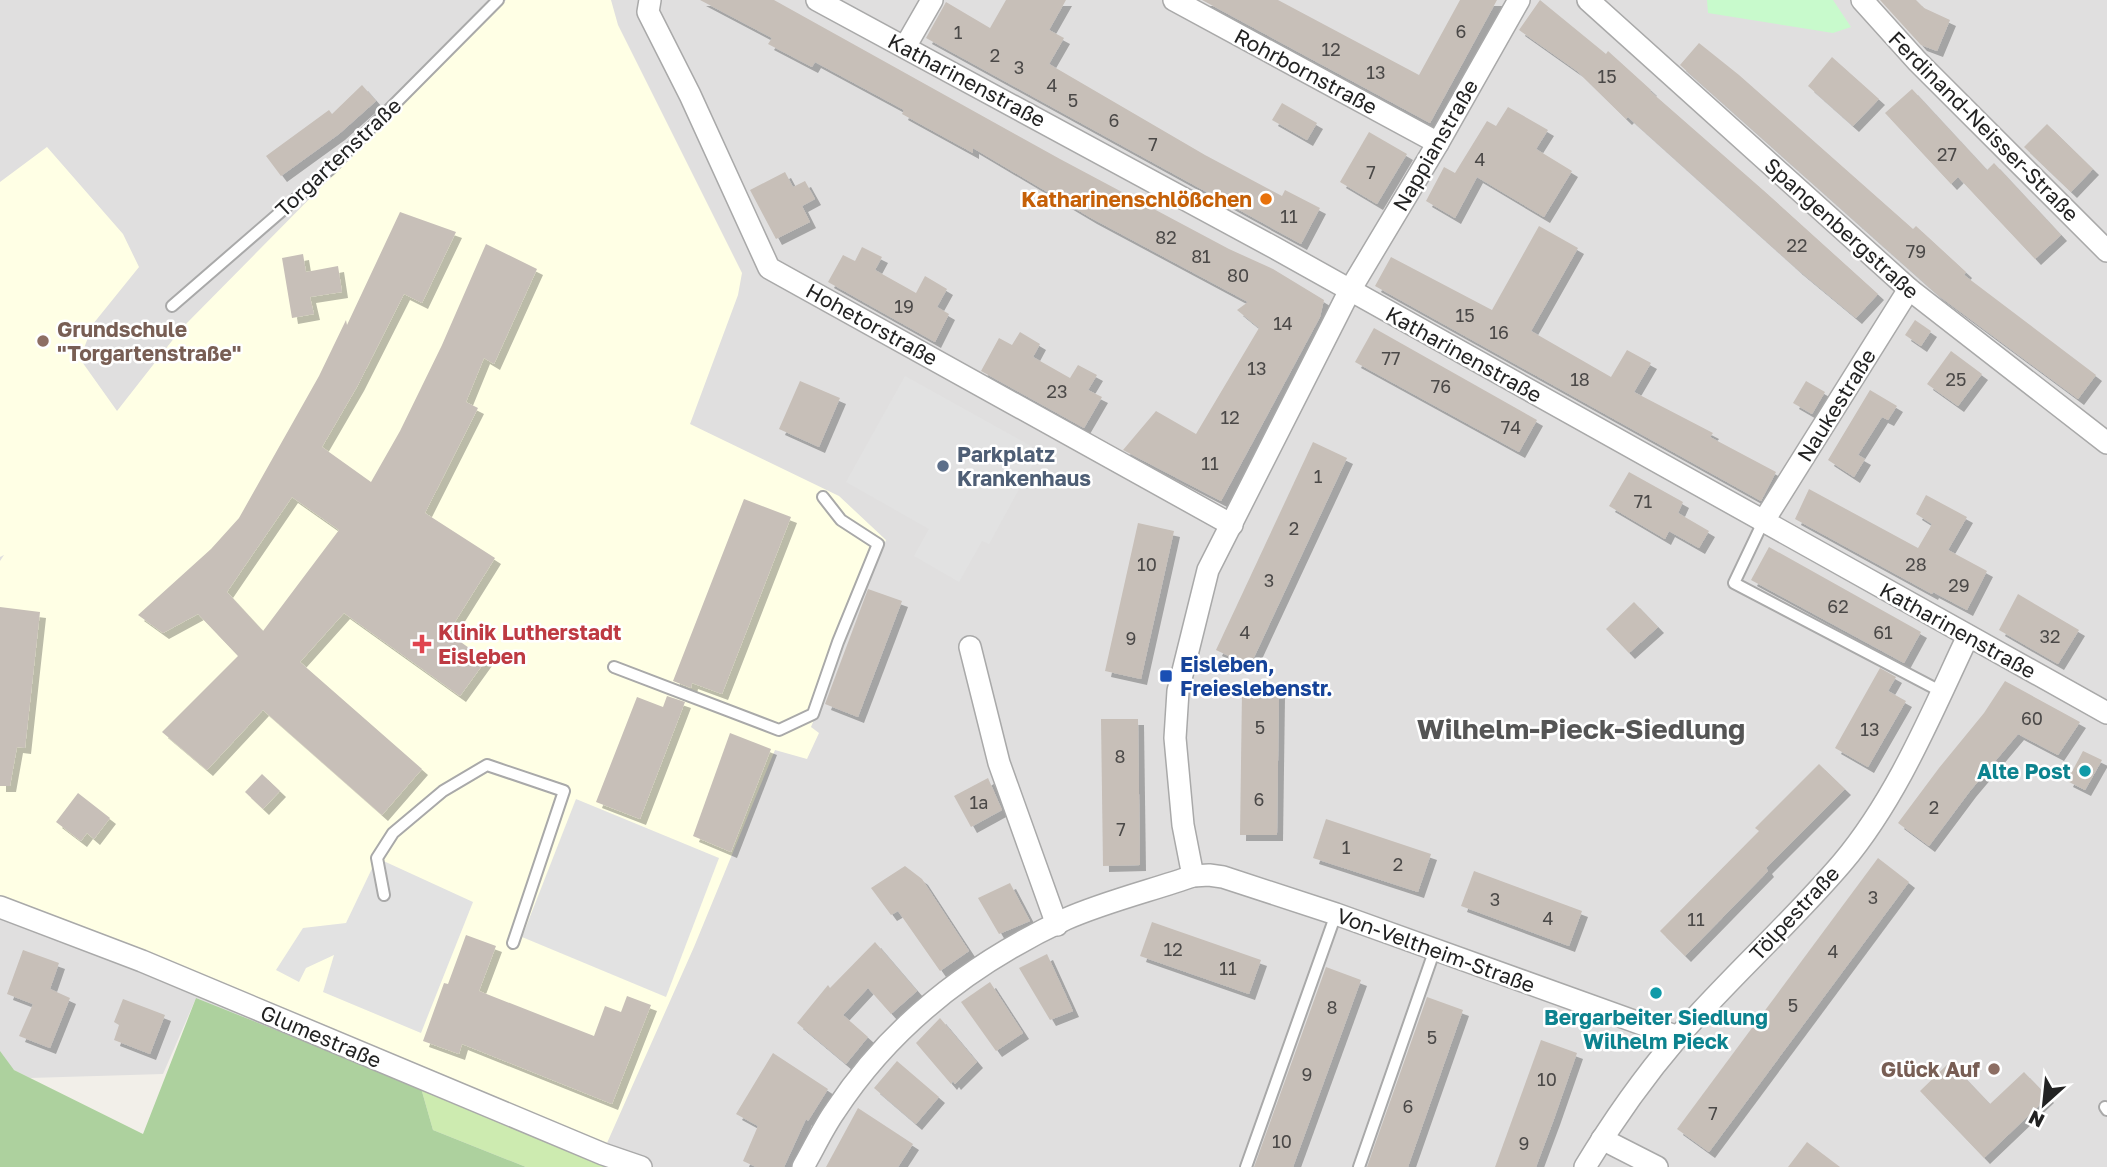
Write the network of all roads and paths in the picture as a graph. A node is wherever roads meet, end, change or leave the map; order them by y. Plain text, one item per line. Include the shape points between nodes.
1 (498, 0) edge
2 (650, 0) edge
3 (817, 0) edge
4 (932, 0) edge
5 (1174, 0) edge
6 (1519, 0) edge
7 (1588, 0) edge
8 (1862, 0) edge
9 (905, 47) junction
10 (1438, 143) junction
11 (2107, 251) edge
12 (1909, 289) junction
13 (1350, 290) junction
14 (172, 306) dead end
15 (2107, 443) edge
16 (824, 497) dead end
17 (1763, 522) junction
18 (1232, 525) junction
19 (1968, 636) junction
20 (970, 647) dead end
21 (614, 667) dead end
22 (1942, 692) junction
23 (2107, 713) edge
24 (1193, 876) junction
25 (384, 895) dead end
26 (0, 906) edge
27 (1336, 914) junction
28 (1057, 925) junction
29 (513, 943) dead end
30 (1435, 950) junction
31 (1678, 1037) junction
32 (1602, 1139) junction
33 (641, 1167) edge
34 (803, 1167) edge
35 (1247, 1167) edge
36 (1359, 1167) edge
37 (1585, 1167) edge
38 (1657, 1167) edge

1 - 14 lane, Torgartenstraße via 329,170
2 - 18 street, Hohetorstraße via 648,12 769,268
3 - 9 street, Katharinenstraße
4 - 9 street
5 - 10 street, Rohrbornstraße
6 - 10 street, Nappianstraße
7 - 12 street, Spangenbergstraße
8 - 11 street, Ferdinand-Neisser-Straße
9 - 13 street, Katharinenstraße
10 - 13 street, Nappianstraße
12 - 15 street, Spangenbergstraße
12 - 17 street, Naukestraße
13 - 17 street, Katharinenstraße
13 - 18 street, Nappianstraße
16 - 21 lane via 841,520 878,544 813,714 779,730
17 - 19 street, Katharinenstraße
17 - 22 lane via 1734,583
18 - 24 street, Nappianstraße via 1208,570 1178,691 1175,738
19 - 22 street, Tölpestraße
19 - 23 street, Katharinenstraße
20 - 28 street via 999,763
22 - 31 street, Tölpestraße via 1881,810 1842,863
24 - 27 street, Von-Veltheim-Straße via 1223,877
24 - 28 street
25 - 29 lane via 377,858 393,833 443,790 487,765 564,791
26 - 33 street, Glumestraße
27 - 30 street, Von-Veltheim-Straße
27 - 35 lane
28 - 34 street via 983,963 890,1040 832,1114
30 - 31 street, Von-Veltheim-Straße
30 - 36 lane
31 - 32 street, Tölpestraße
32 - 37 street, Tölpestraße
32 - 38 street

